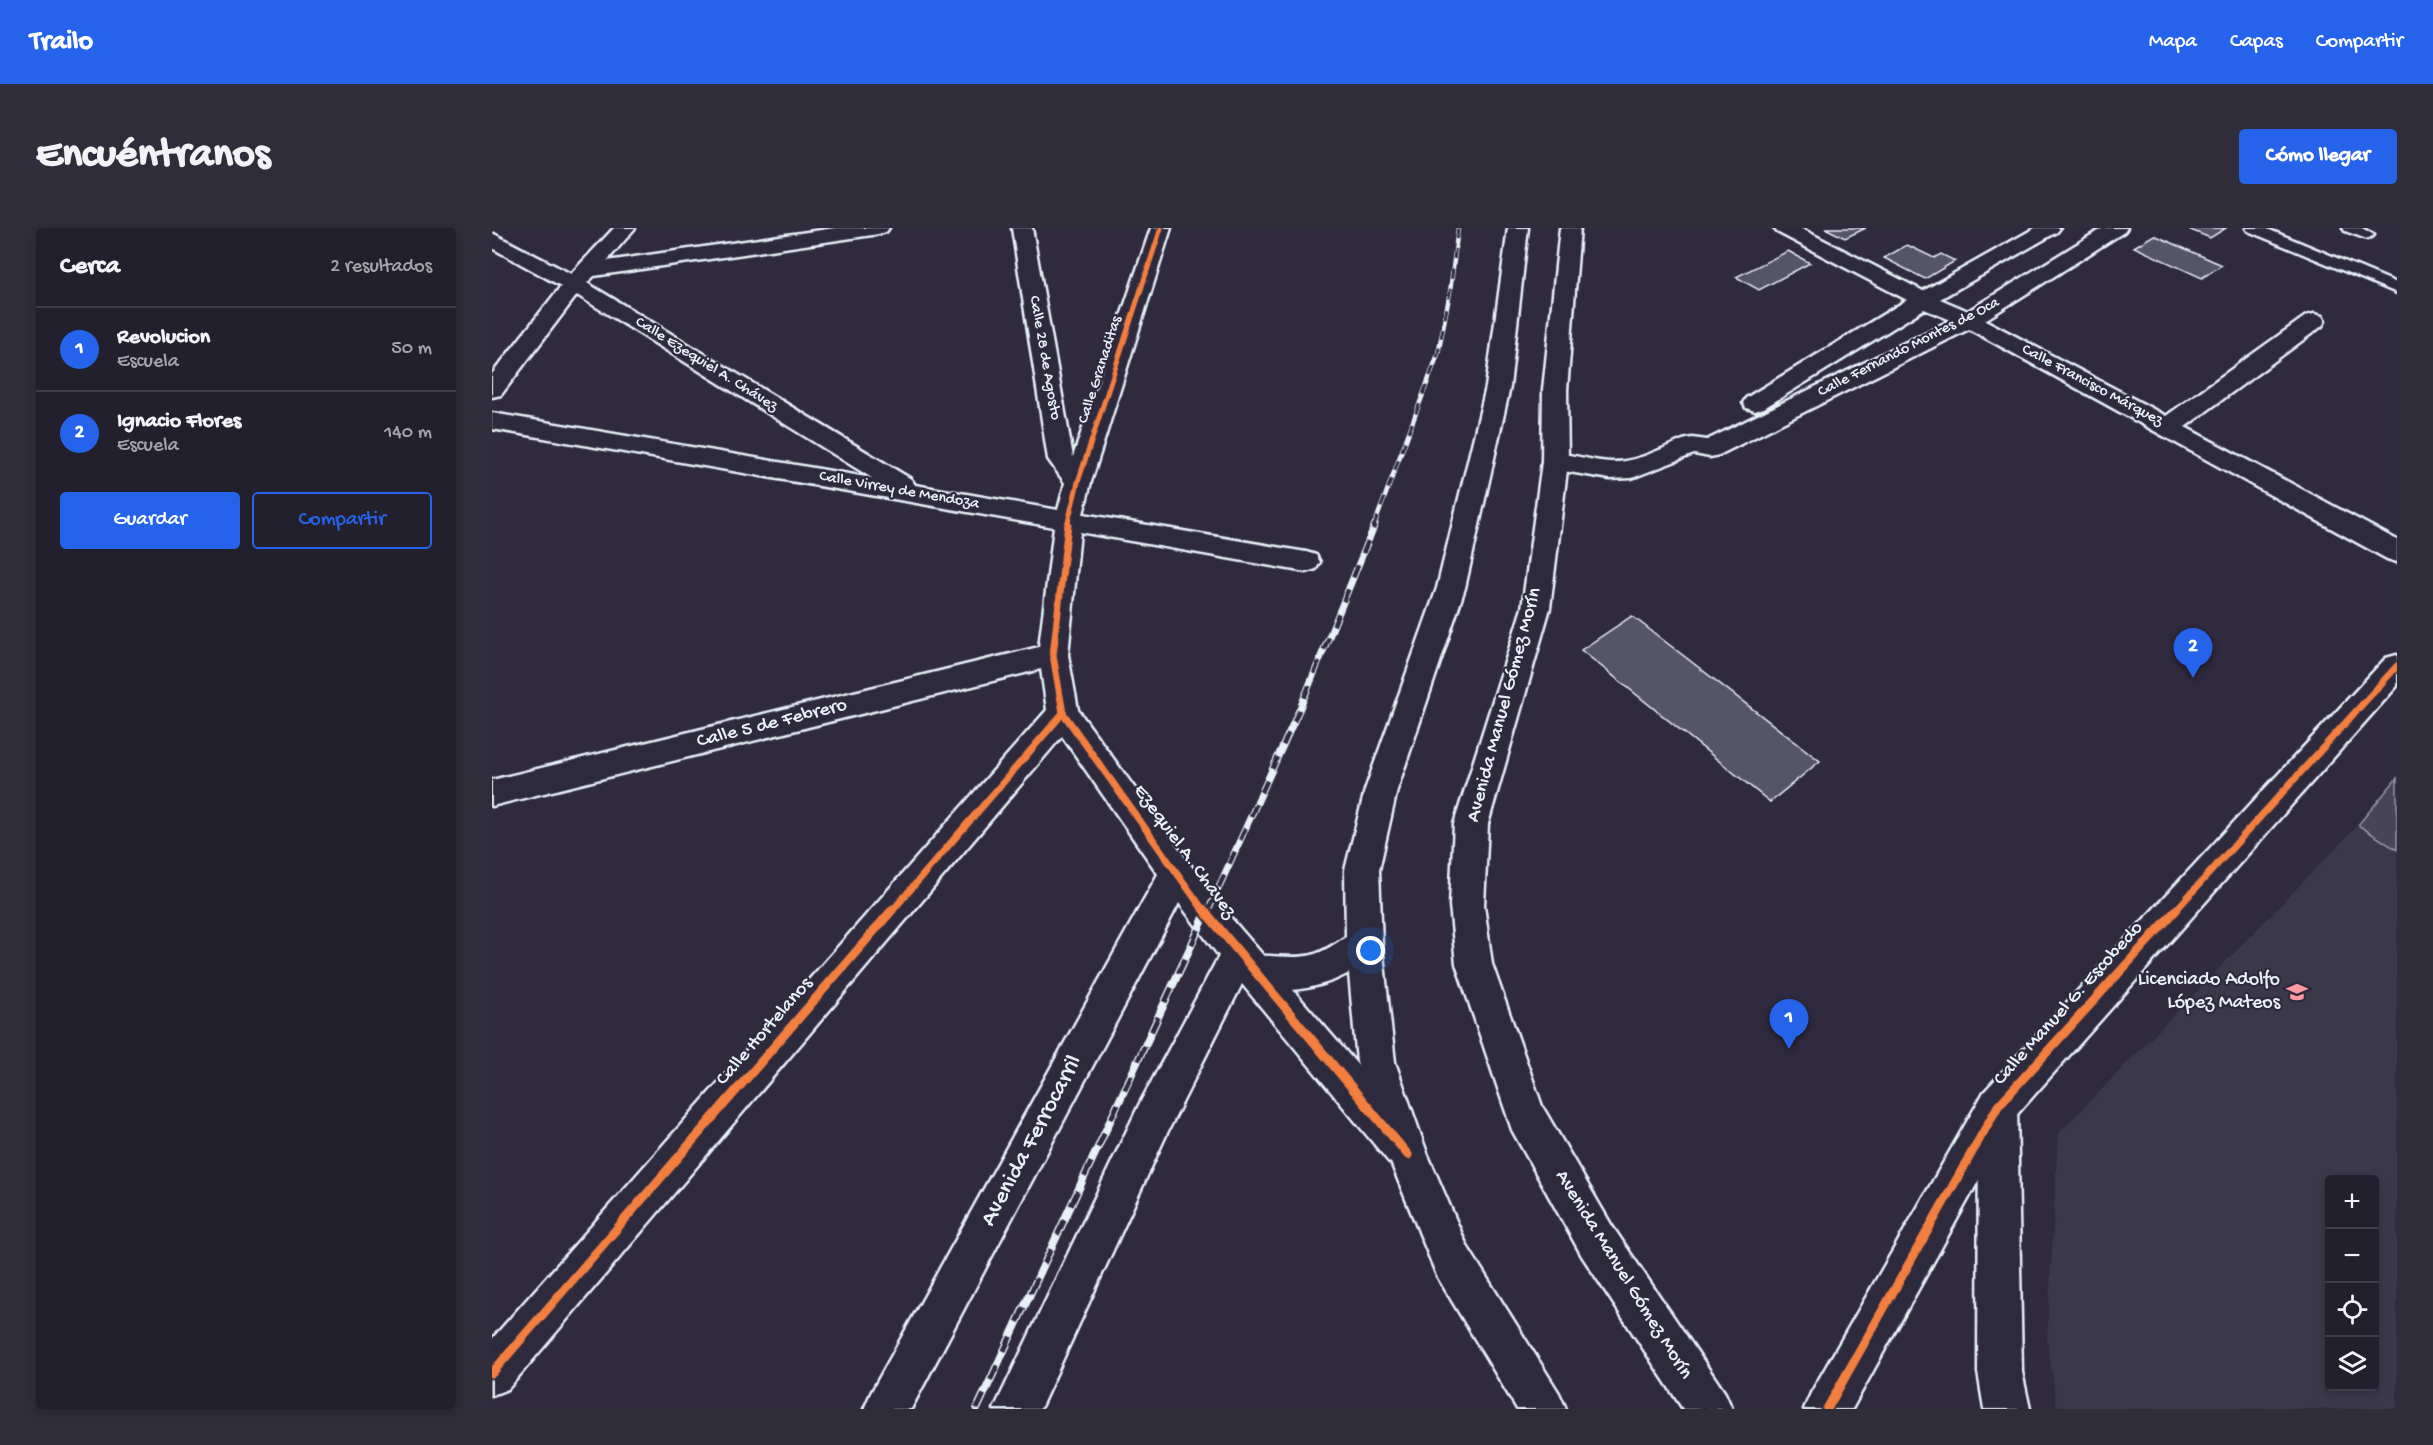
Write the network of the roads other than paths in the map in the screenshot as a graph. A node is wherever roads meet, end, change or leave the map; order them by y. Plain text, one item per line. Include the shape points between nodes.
1 (625, 228) edge
2 (879, 228) edge
3 (1022, 228) edge
4 (1161, 228) edge
5 (1518, 228) edge
6 (1570, 228) edge
7 (1784, 228) edge
8 (2050, 228) edge
9 (2117, 228) edge
10 (2253, 228) edge
11 (2350, 228) edge
12 (2367, 235) dead end
13 (492, 239) edge
14 (580, 277) junction
15 (2397, 288) edge
16 (1923, 300) junction
17 (1969, 320) junction
18 (2314, 321) dead end
19 (492, 390) edge
20 (492, 421) edge
21 (2168, 427) junction
22 (1692, 446) junction
23 (1555, 462) junction
24 (1078, 482) junction
25 (917, 495) junction
26 (1068, 521) junction
27 (2397, 552) edge
28 (1306, 562) dead end
29 (1053, 655) junction
30 (2397, 666) edge
31 (1063, 713) junction
32 (492, 793) edge
33 (1177, 873) junction
34 (1364, 945) junction
35 (1246, 962) junction
36 (1998, 1106) junction
37 (1408, 1155) junction
38 (492, 1373) edge
39 (887, 1409) edge
40 (1017, 1409) edge
41 (1543, 1409) edge
42 (1709, 1409) edge
43 (1827, 1409) edge
44 (2007, 1409) edge

1 - 14 street
2 - 14 street
3 - 24 street, Calle 28 de Agosto via 1061,459
4 - 24 street, Calle Granaditas
5 - 34 street via 1498,387 1453,576 1381,790 1362,870
6 - 23 street, Avenida Manuel Gómez Morín via 1555,390
7 - 16 street, Calle Francisco Márquez
8 - 16 street, Calle Fernando Montes de Oca
9 - 17 street, Calle Fernando Montes de Oca
10 - 15 lane
11 - 12 lane
13 - 14 street, Calle Ezequiel A. Chávez
14 - 19 street
14 - 25 street, Calle Ezequiel A. Chávez
16 - 17 street, Calle Francisco Márquez
16 - 22 street, Calle Fernando Montes de Oca via 1786,386 1695,437
17 - 21 street, Calle Francisco Márquez
17 - 22 street, Calle Fernando Montes de Oca via 1710,449
18 - 21 street
20 - 25 street, Calle Virrey de Mendoza
21 - 27 street, Calle Francisco Márquez
22 - 23 street, Calle Fernando Montes de Oca via 1632,470 1610,471
23 - 42 street, Avenida Manuel Gómez Morín via 1536,608 1471,824 1467,905 1474,964 1526,1116 1597,1241
24 - 26 street, Calle Granaditas
25 - 26 street, Calle Virrey de Mendoza
26 - 28 street, Calle Virrey de Mendoza
26 - 29 street, Ezequiel A. Chavez
29 - 31 street, Ezequiel A. Chavez
29 - 32 street, Calle 5 de Febrero
30 - 36 street, Calle Manuel G. Escobedo
31 - 33 street, Ezequiel A. Chavez
31 - 38 street, Calle Hortelanos
33 - 35 street, Ezequiel A. Chavez
33 - 39 street, Avenida Ferrocarril
34 - 35 street via 1315,972 1293,975
34 - 37 street via 1376,1062
35 - 37 street, Ezequiel A. Chavez
35 - 40 street via 1153,1119
36 - 43 street, Calle Manuel G. Escobedo
36 - 44 street via 2000,1372
37 - 41 street via 1452,1262

